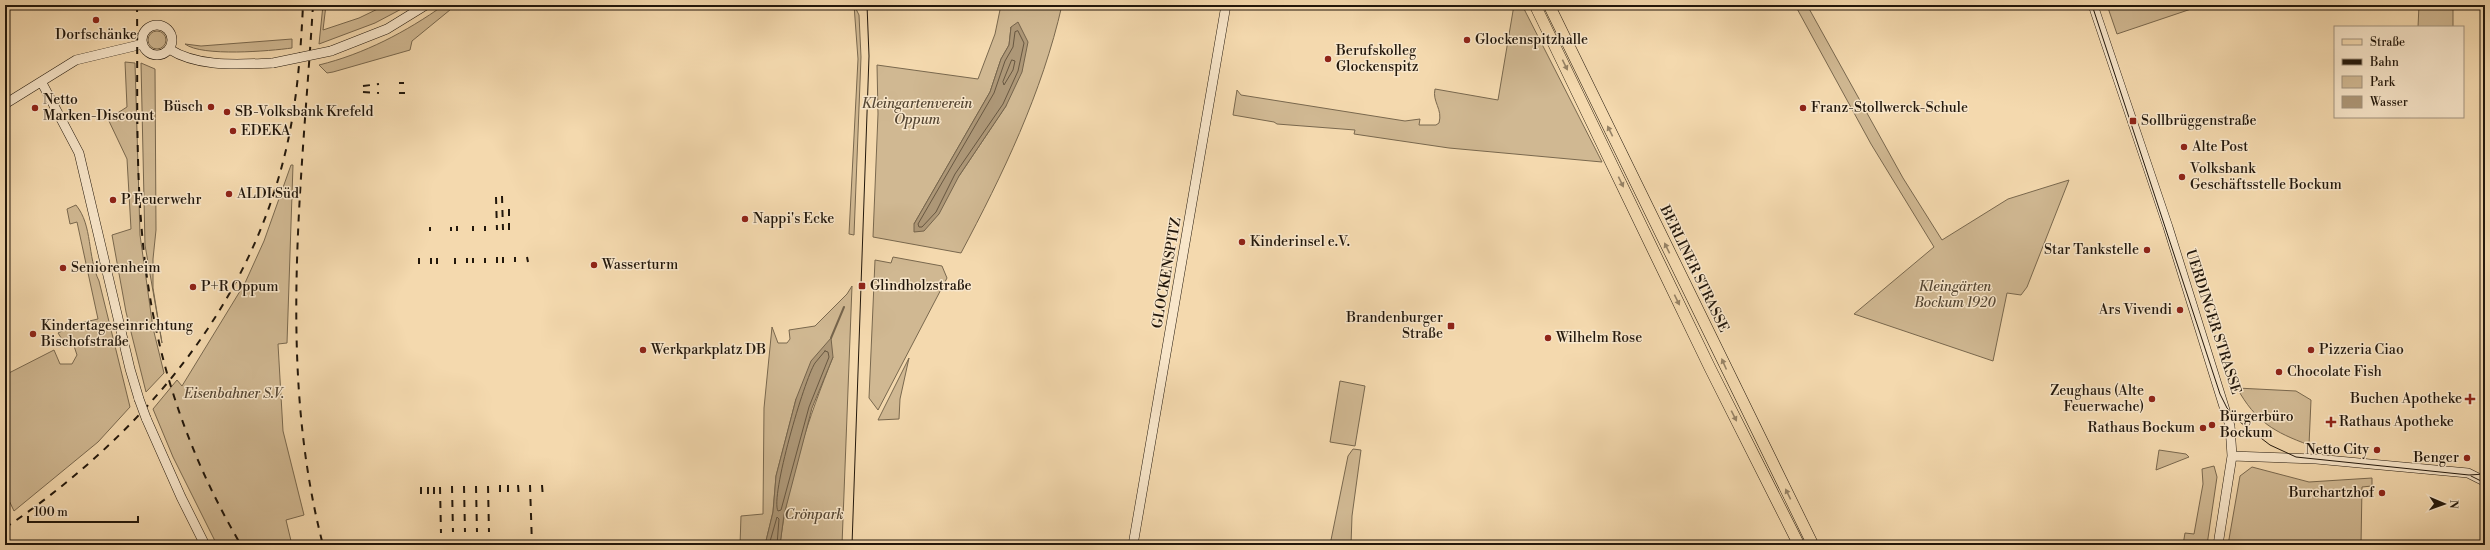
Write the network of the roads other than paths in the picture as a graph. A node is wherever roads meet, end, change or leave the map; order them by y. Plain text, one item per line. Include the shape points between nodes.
1 (426, 5) edge
2 (1226, 5) edge
3 (1535, 5) edge
4 (1549, 5) edge
5 (2093, 5) edge
6 (143, 44) junction
7 (169, 49) junction
8 (42, 83) junction
9 (5, 104) edge
10 (2232, 456) junction
11 (2484, 478) edge
12 (205, 545) edge
13 (1133, 545) edge
14 (1799, 545) edge
15 (1814, 545) edge
16 (2218, 545) edge

1 - 7 main road, bridge via 386,29 331,51 273,62 202,61
2 - 13 main road, GLOCKENSPITZ
3 -> 14 main road, BERLINER STRASSE via 1710,368
15 -> 4 main road, BERLINER STRASSE
5 - 10 main road, UERDINGER STRASSE via 2227,411
6 - 7 main road via 155,55 162,55
6 - 7 main road via 142,38 147,29 161,25 172,35
6 - 8 main road via 76,60
8 - 9 main road
8 - 12 main road, bridge via 80,153 129,362 146,418
10 - 11 main road via 2338,461 2468,473
10 - 16 main road, UERDINGER STRASSE

